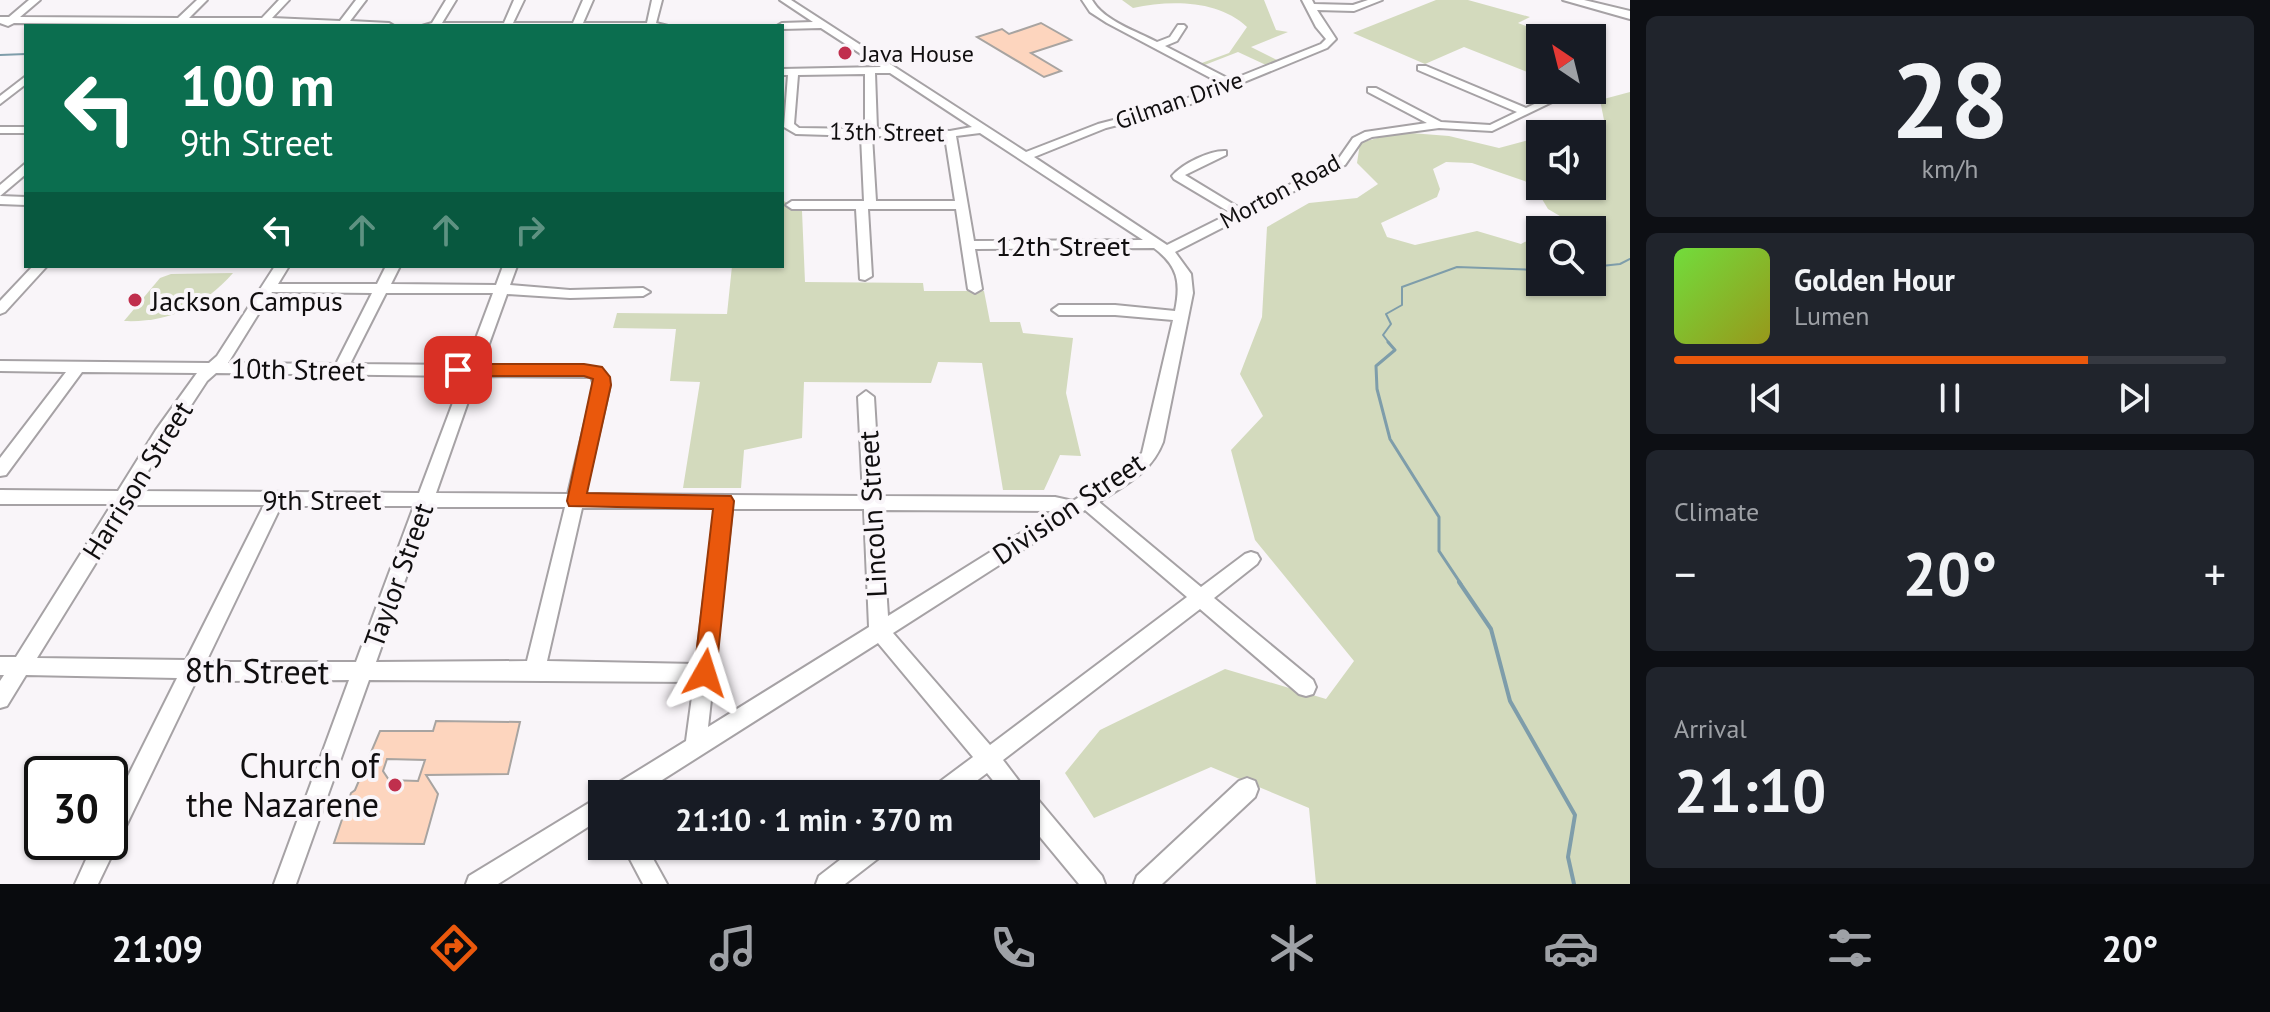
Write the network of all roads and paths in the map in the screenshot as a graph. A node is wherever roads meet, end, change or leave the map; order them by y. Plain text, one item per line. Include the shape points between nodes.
1 (35, 0) edge
2 (202, 0) edge
3 (284, 0) edge
4 (361, 0) edge
5 (451, 0) edge
6 (519, 0) edge
7 (588, 0) edge
8 (657, 0) edge
9 (785, 0) edge
10 (1087, 0) edge
11 (1377, 0) edge
12 (1569, 0) edge
13 (1584, 0) edge
14 (1309, 4) edge
15 (1630, 13) edge
16 (0, 20) edge
17 (12, 20) junction
18 (180, 21) junction
19 (263, 24) edge
20 (343, 24) edge
21 (436, 24) edge
22 (508, 24) edge
23 (578, 24) edge
24 (651, 24) edge
25 (824, 25) junction
26 (784, 26) edge
27 (1181, 27) dead end
28 (0, 29) edge
29 (1154, 46) junction
30 (1422, 68) dead end
31 (892, 70) junction
32 (787, 72) edge
33 (870, 72) junction
34 (24, 81) edge
35 (1231, 84) junction
36 (1372, 90) dead end
37 (0, 101) edge
38 (1543, 104) edge
39 (1526, 112) junction
40 (1439, 125) junction
41 (982, 129) junction
42 (0, 130) edge
43 (24, 130) edge
44 (868, 132) junction
45 (950, 134) junction
46 (1222, 153) dead end
47 (1024, 157) junction
48 (24, 169) edge
49 (0, 192) edge
50 (0, 200) edge
51 (24, 201) edge
52 (792, 205) dead end
53 (866, 205) junction
54 (961, 205) junction
55 (1239, 213) junction
56 (969, 245) junction
57 (1162, 247) junction
58 (38, 268) edge
59 (281, 268) edge
60 (392, 268) edge
61 (509, 268) edge
62 (865, 276) dead end
63 (0, 287) edge
64 (20, 287) junction
65 (268, 288) junction
66 (381, 289) junction
67 (501, 289) junction
68 (975, 289) dead end
69 (643, 292) dead end
70 (0, 309) edge
71 (1059, 310) dead end
72 (1182, 316) junction
73 (0, 366) edge
74 (78, 366) junction
75 (213, 368) junction
76 (340, 370) junction
77 (471, 370) junction
78 (866, 397) dead end
79 (0, 470) edge
80 (0, 497) edge
81 (126, 498) junction
82 (276, 499) junction
83 (425, 500) junction
84 (576, 501) junction
85 (724, 501) junction
86 (872, 501) junction
87 (1080, 505) junction
88 (1251, 559) dead end
89 (1201, 598) junction
90 (879, 630) junction
91 (0, 666) edge
92 (22, 666) junction
93 (190, 669) junction
94 (535, 670) junction
95 (363, 671) junction
96 (705, 673) junction
97 (1306, 687) dead end
98 (0, 699) edge
99 (696, 747) junction
100 (988, 758) junction
101 (643, 780) edge
102 (960, 780) edge
103 (1006, 780) edge
104 (1247, 789) dead end
105 (128, 798) edge
106 (588, 815) edge
107 (1040, 820) edge
108 (97, 860) edge
109 (642, 860) edge
110 (858, 860) edge
111 (86, 884) edge
112 (285, 884) edge
113 (477, 884) edge
114 (656, 884) edge
115 (827, 884) edge
116 (1094, 884) edge
117 (1145, 884) edge

1 - 17 street
2 - 18 street
3 - 19 street
4 - 20 street
5 - 21 street
6 - 22 street
7 - 23 street
8 - 24 street
9 - 25 street, Division Street
10 - 29 street via 1105,18
11 - 14 street via 1354,8
12 - 15 highway
13 - 15 highway
14 - 35 street, Gilman Drive via 1331,39
16 - 17 street
17 - 18 street
17 - 28 street
18 - 19 street
25 - 26 street
25 - 31 street, Division Street
27 - 29 street via 1174,39
29 - 35 street
30 - 39 street
31 - 33 street
31 - 41 street, Division Street
32 - 33 street
32 - 44 street, 13th Street via 791,129
33 - 44 street
34 - 37 street
35 - 47 street, Gilman Drive
36 - 40 street
38 - 39 street, Morton Road
39 - 40 street, Morton Road via 1492,128
40 - 55 street, Morton Road via 1363,137 1341,163
41 - 45 street, 13th Street
41 - 47 street, Division Street
42 - 43 street
44 - 45 street, 13th Street
44 - 53 street
45 - 54 street
46 - 55 street via 1178,176
47 - 57 street, Division Street
48 - 49 street
50 - 51 street
52 - 53 street, 12th Street
53 - 54 street, 12th Street
53 - 62 street
54 - 56 street
55 - 57 street, Morton Road
56 - 57 street, 12th Street
56 - 68 street
57 - 72 street, Division Street via 1186,277
58 - 64 street
59 - 65 street, Harrison Street
60 - 66 street
61 - 67 street, Taylor Street
63 - 64 street
64 - 70 street
65 - 66 street
65 - 75 street, Harrison Street
66 - 67 street
66 - 76 street
67 - 69 street
67 - 77 street, Taylor Street
71 - 72 street
72 - 87 street, Division Street via 1149,457
73 - 74 street, 10th Street
74 - 75 street, 10th Street
74 - 79 street
75 - 76 street, 10th Street
75 - 81 street, Harrison Street via 162,434
76 - 77 street, 10th Street
77 - 83 street, Taylor Street
77 - 84 street, 10th Street via 596,372 602,385
78 - 86 street, Lincoln Street
80 - 81 street, 9th Street
81 - 82 street, 9th Street
81 - 92 street, Harrison Street
82 - 83 street, 9th Street
82 - 93 street
83 - 84 street, 9th Street
83 - 95 street, Taylor Street
84 - 85 street, 9th Street
84 - 94 street
85 - 86 street, 9th Street
85 - 96 street
86 - 87 street, 9th Street
86 - 90 street, Lincoln Street
87 - 89 street
87 - 90 street, Division Street
88 - 89 street
89 - 97 street
89 - 100 street
90 - 99 street, Division Street
90 - 100 street
91 - 92 street, 8th Street
92 - 93 street, 8th Street
92 - 98 street, Harrison Street
93 - 95 street, 8th Street
93 - 105 street
94 - 95 street, 8th Street
94 - 96 street, 8th Street
95 - 112 street, Taylor Street
96 - 99 street
99 - 101 street, Division Street
100 - 102 street
100 - 103 street
104 - 117 street
106 - 113 street
107 - 116 street
108 - 111 street
109 - 114 street
110 - 115 street

